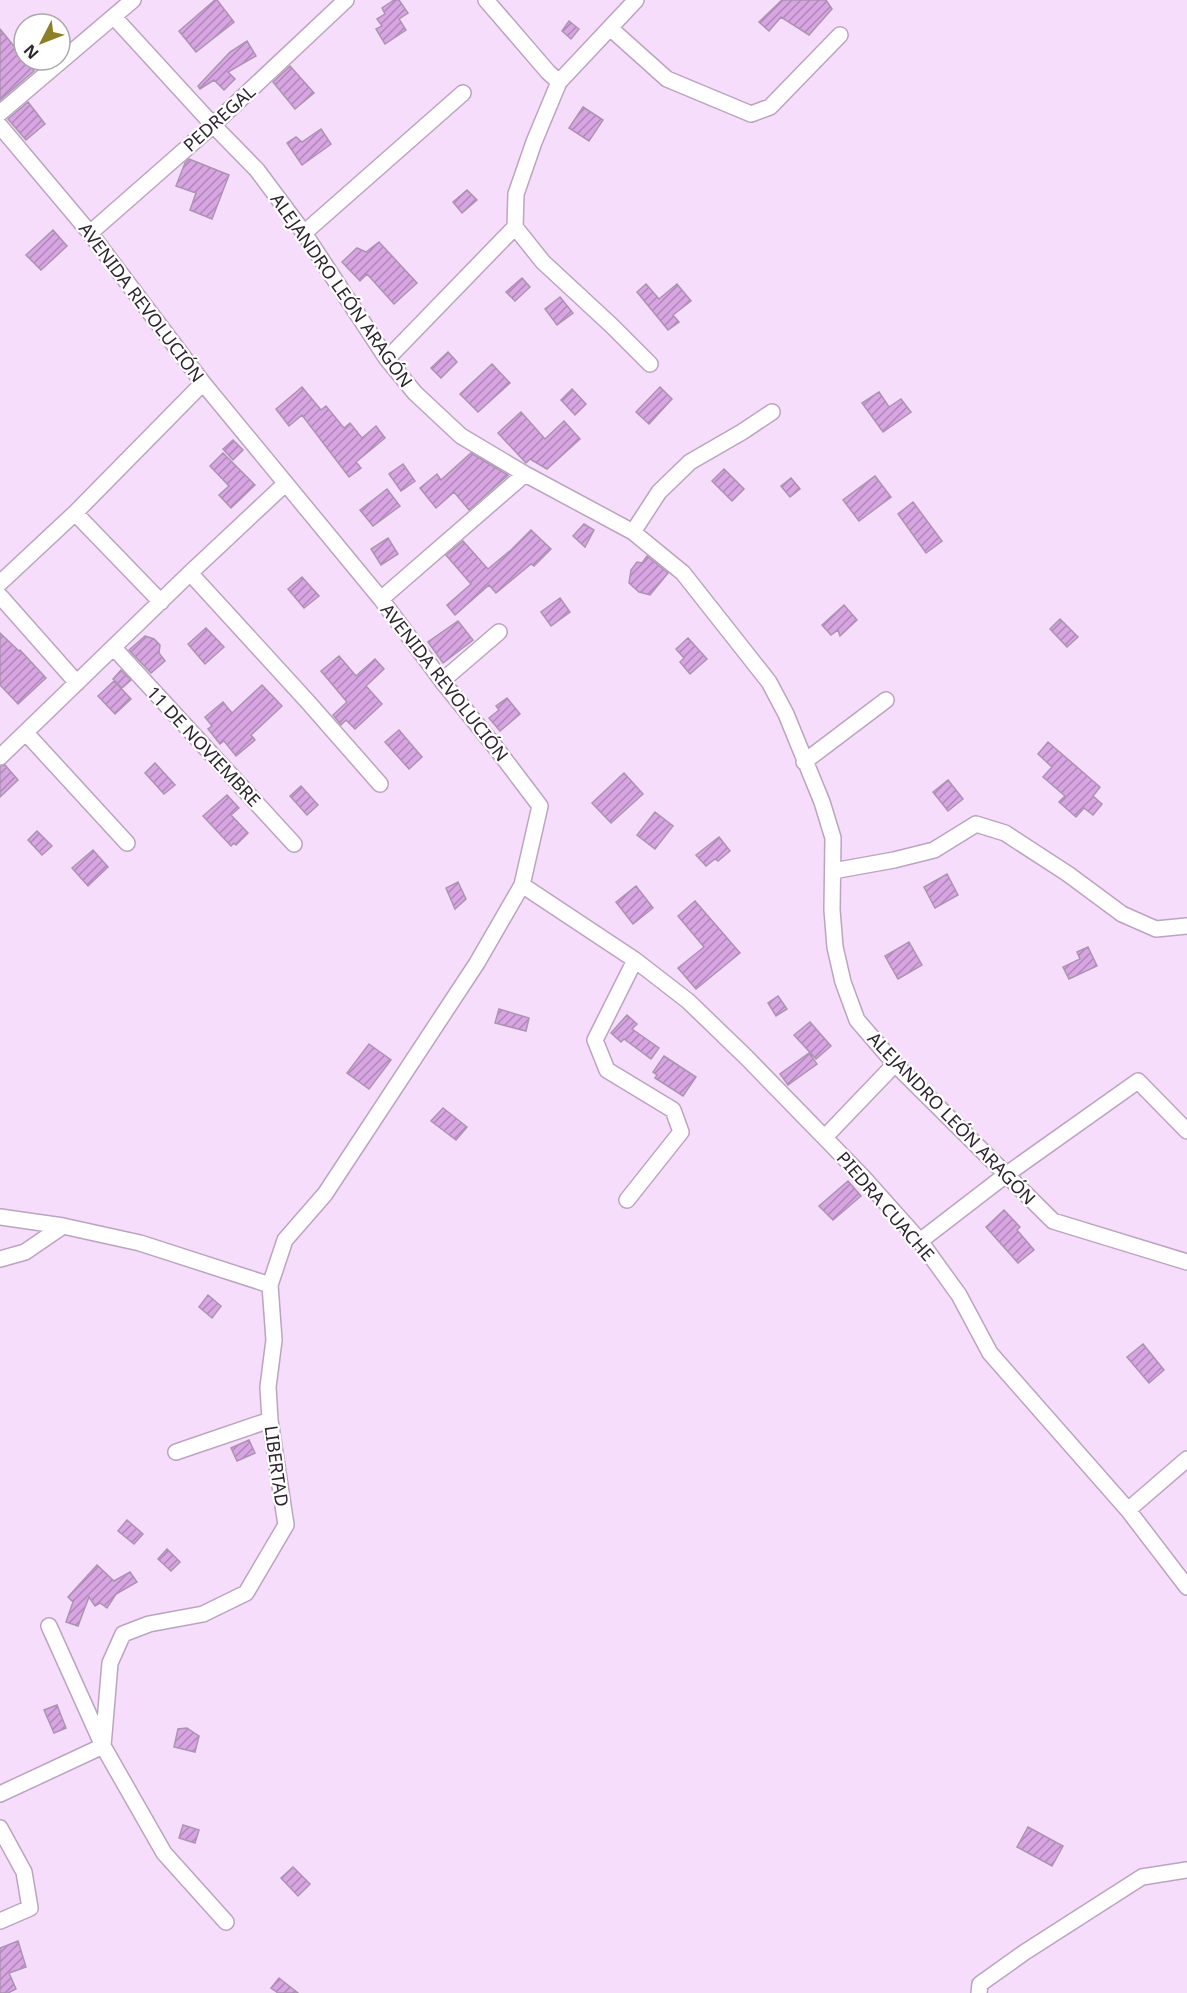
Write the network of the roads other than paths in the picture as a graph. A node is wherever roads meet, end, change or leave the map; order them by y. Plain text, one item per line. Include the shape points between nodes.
1 (132, 0) edge
2 (346, 0) edge
3 (486, 0) edge
4 (636, 0) edge
5 (114, 16) junction
6 (610, 28) junction
7 (840, 35) dead end
8 (559, 82) junction
9 (463, 93) dead end
10 (0, 113) edge
11 (213, 125) junction
12 (0, 126) edge
13 (515, 227) junction
14 (90, 233) junction
15 (304, 233) junction
16 (387, 359) junction
17 (650, 364) dead end
18 (203, 383) junction
19 (772, 412) dead end
20 (525, 474) junction
21 (285, 484) junction
22 (75, 513) junction
23 (633, 532) junction
24 (190, 573) junction
25 (0, 583) edge
26 (0, 596) edge
27 (381, 599) junction
28 (161, 602) junction
29 (499, 632) dead end
30 (114, 648) junction
31 (442, 681) junction
32 (77, 683) junction
33 (886, 700) dead end
34 (26, 733) junction
35 (0, 757) edge
36 (804, 762) junction
37 (380, 784) dead end
38 (127, 843) dead end
39 (294, 844) dead end
40 (833, 871) junction
41 (522, 885) junction
42 (1187, 926) edge
43 (635, 960) junction
44 (895, 1064) junction
45 (1187, 1131) edge
46 (825, 1137) junction
47 (1007, 1174) junction
48 (627, 1200) dead end
49 (0, 1217) edge
50 (63, 1226) junction
51 (920, 1241) junction
52 (0, 1259) edge
53 (1187, 1262) edge
54 (270, 1285) junction
55 (270, 1420) junction
56 (176, 1452) dead end
57 (1187, 1459) edge
58 (1128, 1510) junction
59 (1187, 1587) edge
60 (49, 1626) dead end
61 (103, 1746) junction
62 (0, 1794) edge
63 (0, 1828) edge
64 (1187, 1870) edge
65 (0, 1921) edge
66 (226, 1922) dead end
67 (979, 1993) edge

1 - 5 street
2 - 11 street, PEDREGAL
3 - 8 street
4 - 6 street
5 - 10 street
5 - 11 street, ALEJANDRO LEÓN ARAGÓN
6 - 7 street via 667,79 751,114 770,107
6 - 8 street
8 - 13 street via 516,194
9 - 15 street
11 - 14 street, PEDREGAL
11 - 15 street, ALEJANDRO LEÓN ARAGÓN via 257,170
12 - 14 street, AVENIDA REVOLUCIÓN
13 - 16 street
13 - 17 street via 543,262
14 - 18 street, AVENIDA REVOLUCIÓN
15 - 16 street, ALEJANDRO LEÓN ARAGÓN
16 - 20 street, ALEJANDRO LEÓN ARAGÓN via 415,393 461,436
18 - 21 street, AVENIDA REVOLUCIÓN
18 - 22 street
19 - 23 street via 690,462 659,492
20 - 23 street, ALEJANDRO LEÓN ARAGÓN
20 - 27 street
21 - 24 street
21 - 27 street, AVENIDA REVOLUCIÓN
22 - 25 street
22 - 28 street
23 - 36 street, ALEJANDRO LEÓN ARAGÓN via 682,573 769,682
24 - 28 street
24 - 37 street
26 - 32 street
27 - 31 street, AVENIDA REVOLUCIÓN
28 - 30 street
29 - 31 street
30 - 32 street
30 - 39 street, 11 DE NOVIEMBRE
31 - 41 street, AVENIDA REVOLUCIÓN via 540,806
32 - 34 street
33 - 36 street
34 - 35 street
34 - 38 street
36 - 40 street, ALEJANDRO LEÓN ARAGÓN via 833,838
40 - 42 street via 934,850 976,824 1005,833 1122,914 1156,929
40 - 44 street, ALEJANDRO LEÓN ARAGÓN via 835,947 843,982 857,1020
41 - 43 street, PIEDRA CUACHE
41 - 54 street, AVENIDA REVOLUCIÓN via 477,963 326,1194 285,1240
43 - 46 street, PIEDRA CUACHE via 688,1001
43 - 48 street via 595,1040 607,1070 673,1110 681,1132
44 - 46 street
44 - 47 street, ALEJANDRO LEÓN ARAGÓN
45 - 47 street via 1138,1081
46 - 51 street, PIEDRA CUACHE
47 - 51 street
47 - 53 street, ALEJANDRO LEÓN ARAGÓN via 1053,1221
49 - 50 street
50 - 52 street via 25,1252
50 - 54 street via 140,1243
51 - 58 street, PIEDRA CUACHE via 958,1295 990,1353
54 - 55 street, LIBERTAD via 274,1340 268,1387
55 - 56 street
55 - 61 street, LIBERTAD via 286,1525 246,1593 204,1614 149,1624 123,1634 110,1663
57 - 58 street
58 - 59 street, PIEDRA CUACHE
60 - 61 street
61 - 62 street
61 - 66 street via 164,1853
63 - 65 street via 24,1872 30,1908
64 - 67 street via 1142,1877 980,1984

